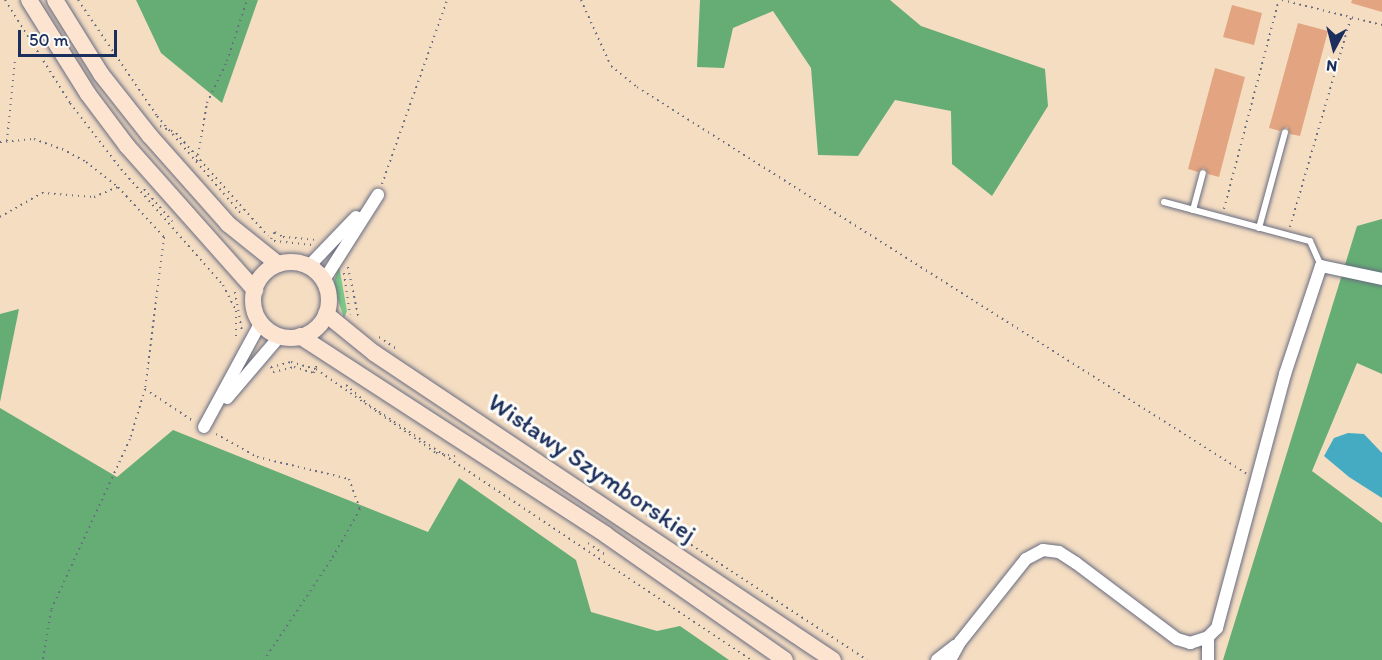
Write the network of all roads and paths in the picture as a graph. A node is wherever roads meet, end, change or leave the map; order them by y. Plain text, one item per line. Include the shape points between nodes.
1 (5, 0) edge
2 (29, 0) edge
3 (55, 0) edge
4 (78, 0) edge
5 (247, 0) edge
6 (447, 0) edge
7 (581, 0) edge
8 (1281, 0) edge
9 (1351, 17) junction
10 (1382, 25) edge
11 (15, 60) dead end
12 (138, 99) dead end
13 (167, 128) junction
14 (1285, 132) dead end
15 (7, 141) junction
16 (0, 142) edge
17 (198, 155) junction
18 (197, 161) junction
19 (1203, 173) dead end
20 (118, 187) junction
21 (378, 195) junction
22 (1164, 202) dead end
23 (1193, 210) junction
24 (0, 217) edge
25 (1222, 218) junction
26 (1259, 228) junction
27 (1288, 235) junction
28 (270, 241) junction
29 (322, 241) dead end
30 (318, 245) dead end
31 (344, 260) dead end
32 (278, 264) junction
33 (340, 264) dead end
34 (309, 266) junction
35 (1321, 266) junction
36 (1382, 279) edge
37 (324, 280) junction
38 (231, 284) dead end
39 (223, 285) junction
40 (255, 290) junction
41 (326, 314) junction
42 (353, 318) dead end
43 (261, 322) junction
44 (366, 327) dead end
45 (373, 332) dead end
46 (280, 336) junction
47 (300, 336) junction
48 (235, 341) dead end
49 (399, 350) dead end
50 (316, 369) junction
51 (145, 389) junction
52 (204, 427) junction
53 (446, 454) junction
54 (461, 457) dead end
55 (1257, 481) junction
56 (632, 506) dead end
57 (588, 542) dead end
58 (607, 555) dead end
59 (656, 588) dead end
60 (1208, 637) junction
61 (960, 642) junction
62 (43, 660) edge
63 (264, 660) edge
64 (752, 660) edge
65 (761, 660) edge
66 (785, 660) edge
67 (833, 660) edge
68 (867, 660) edge
69 (937, 660) edge
70 (950, 660) edge
71 (1208, 660) edge

1 - 39 path via 70,103
2 - 40 main road via 73,71 127,146
3 - 32 main road via 101,74 150,136 228,224
4 - 13 path
5 - 17 path via 227,61 207,103
6 - 21 path
7 - 55 path via 611,66 637,87
8 - 9 path
8 - 25 path
9 - 10 path
9 - 27 path
11 - 15 path
12 - 13 path via 157,124
13 - 17 path
13 - 18 path
14 - 26 lane
15 - 16 path
15 - 20 path via 34,140 62,149
17 - 18 path
17 - 28 path
18 - 28 path via 258,234
19 - 23 lane
20 - 24 path via 94,197 42,193
20 - 51 path via 164,237
21 - 34 street
21 - 37 street
22 - 23 lane
23 - 25 lane
25 - 26 lane
26 - 27 lane
27 - 35 lane via 1310,242
28 - 29 path via 275,232 282,237
28 - 30 path
31 - 44 path via 356,314
32 - 34 main road
32 - 40 main road via 266,272
33 - 42 path
34 - 37 main road
35 - 36 street
35 - 55 street via 1285,374
37 - 41 main road via 329,303
38 - 39 path
39 - 48 path via 236,311
40 - 43 main road via 255,312
41 - 47 main road via 316,328
41 - 67 main road, Wisławy Szymborskiej via 374,353
43 - 46 main road
43 - 52 street
45 - 49 path
46 - 47 main road
46 - 52 street
47 - 66 main road, Wisławy Szymborskiej via 606,535
50 - 50 path via 291,362 271,367 273,372 294,368 314,373
50 - 53 path via 396,428 436,453
50 - 53 path via 328,370 369,405
51 - 52 path
51 - 62 path via 130,439 51,610
52 - 63 path via 257,457 349,479 360,509
53 - 54 path
53 - 64 path
55 - 60 street via 1217,628
56 - 68 path
57 - 58 path
59 - 65 path
60 - 61 street via 1190,643 1177,639 1076,563 1059,552 1043,550 1026,560
60 - 71 street
61 - 69 street
61 - 70 street

